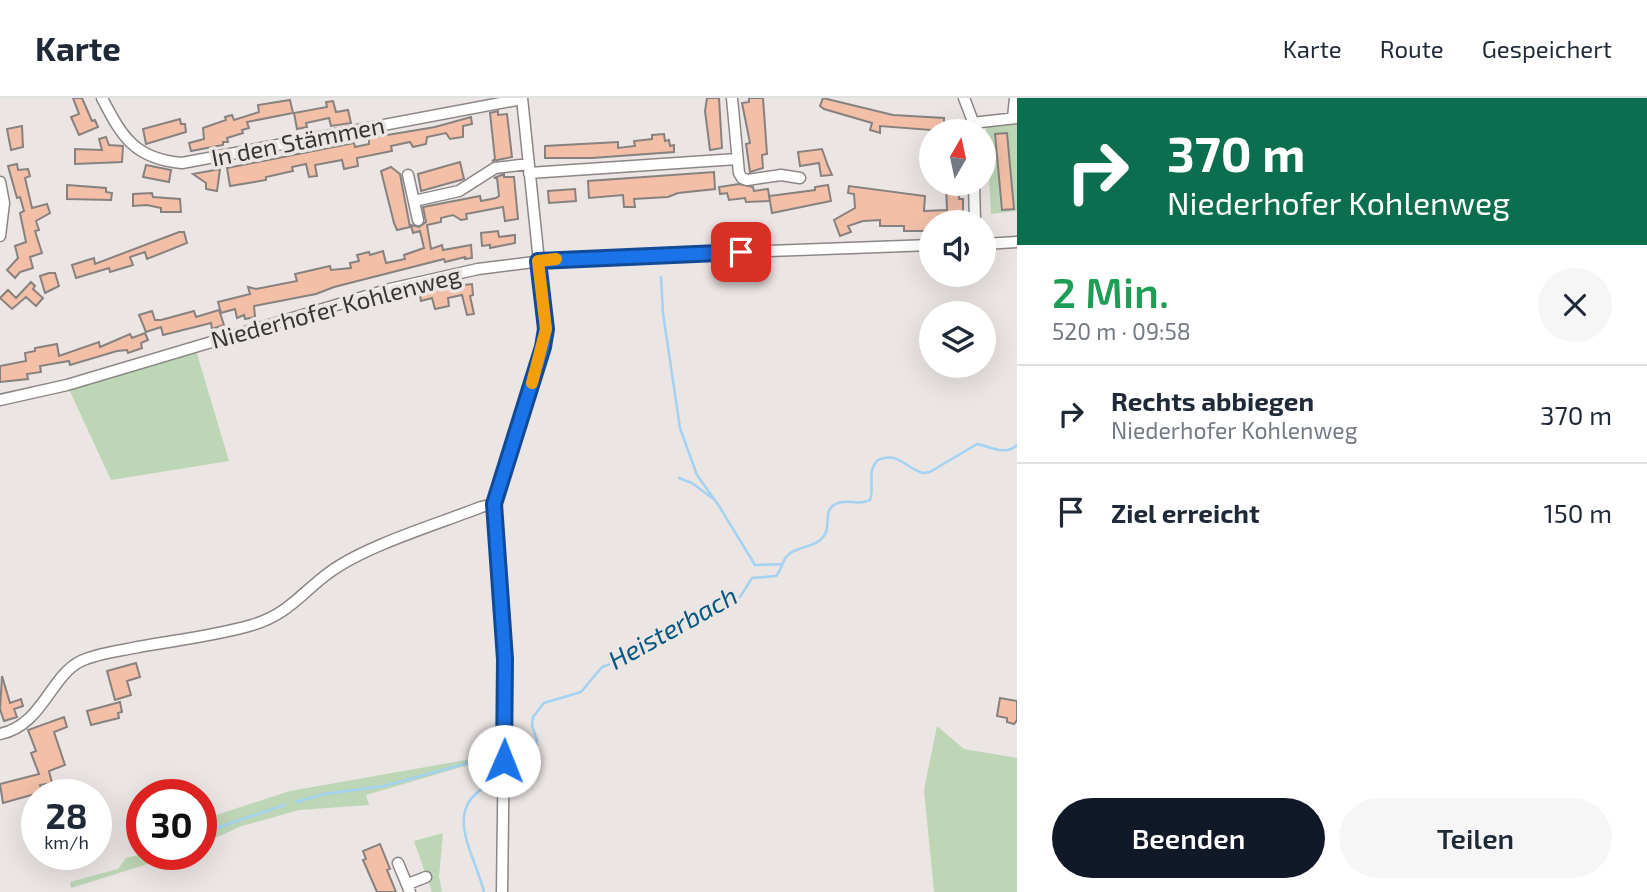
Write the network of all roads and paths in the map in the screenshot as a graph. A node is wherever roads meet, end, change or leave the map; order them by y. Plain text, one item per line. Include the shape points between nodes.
1 (102, 98) edge
2 (522, 98) edge
3 (732, 98) edge
4 (964, 98) edge
5 (1015, 98) edge
6 (1015, 118) edge
7 (970, 119) edge
8 (996, 122) edge
9 (737, 159) junction
10 (528, 169) junction
11 (408, 175) dead end
12 (800, 178) dead end
13 (0, 182) edge
14 (414, 201) junction
15 (418, 220) dead end
16 (0, 236) edge
17 (1017, 242) edge
18 (996, 243) edge
19 (919, 245) edge
20 (538, 261) junction
21 (0, 400) edge
22 (494, 504) junction
23 (0, 734) edge
24 (398, 863) dead end
25 (426, 877) dead end
26 (409, 888) edge
27 (502, 892) edge

1 - 2 street, In den Stämmen via 127,141 151,157 182,163
2 - 10 street
3 - 9 street
4 - 7 street
5 - 6 street
6 - 8 street
9 - 10 street
9 - 12 street via 739,173 747,180 780,175
10 - 14 street via 495,168 459,191
10 - 20 street
11 - 14 street
13 - 16 street via 4,203
14 - 15 street
17 - 18 street
19 - 20 street, Niederhofer Kohlenweg
20 - 21 street, Niederhofer Kohlenweg via 414,283 67,385
20 - 22 street via 546,329 543,347
22 - 23 street via 353,559 330,572 282,613 253,625 82,661 70,669 41,708
22 - 27 street via 505,659
24 - 26 street
25 - 26 street

